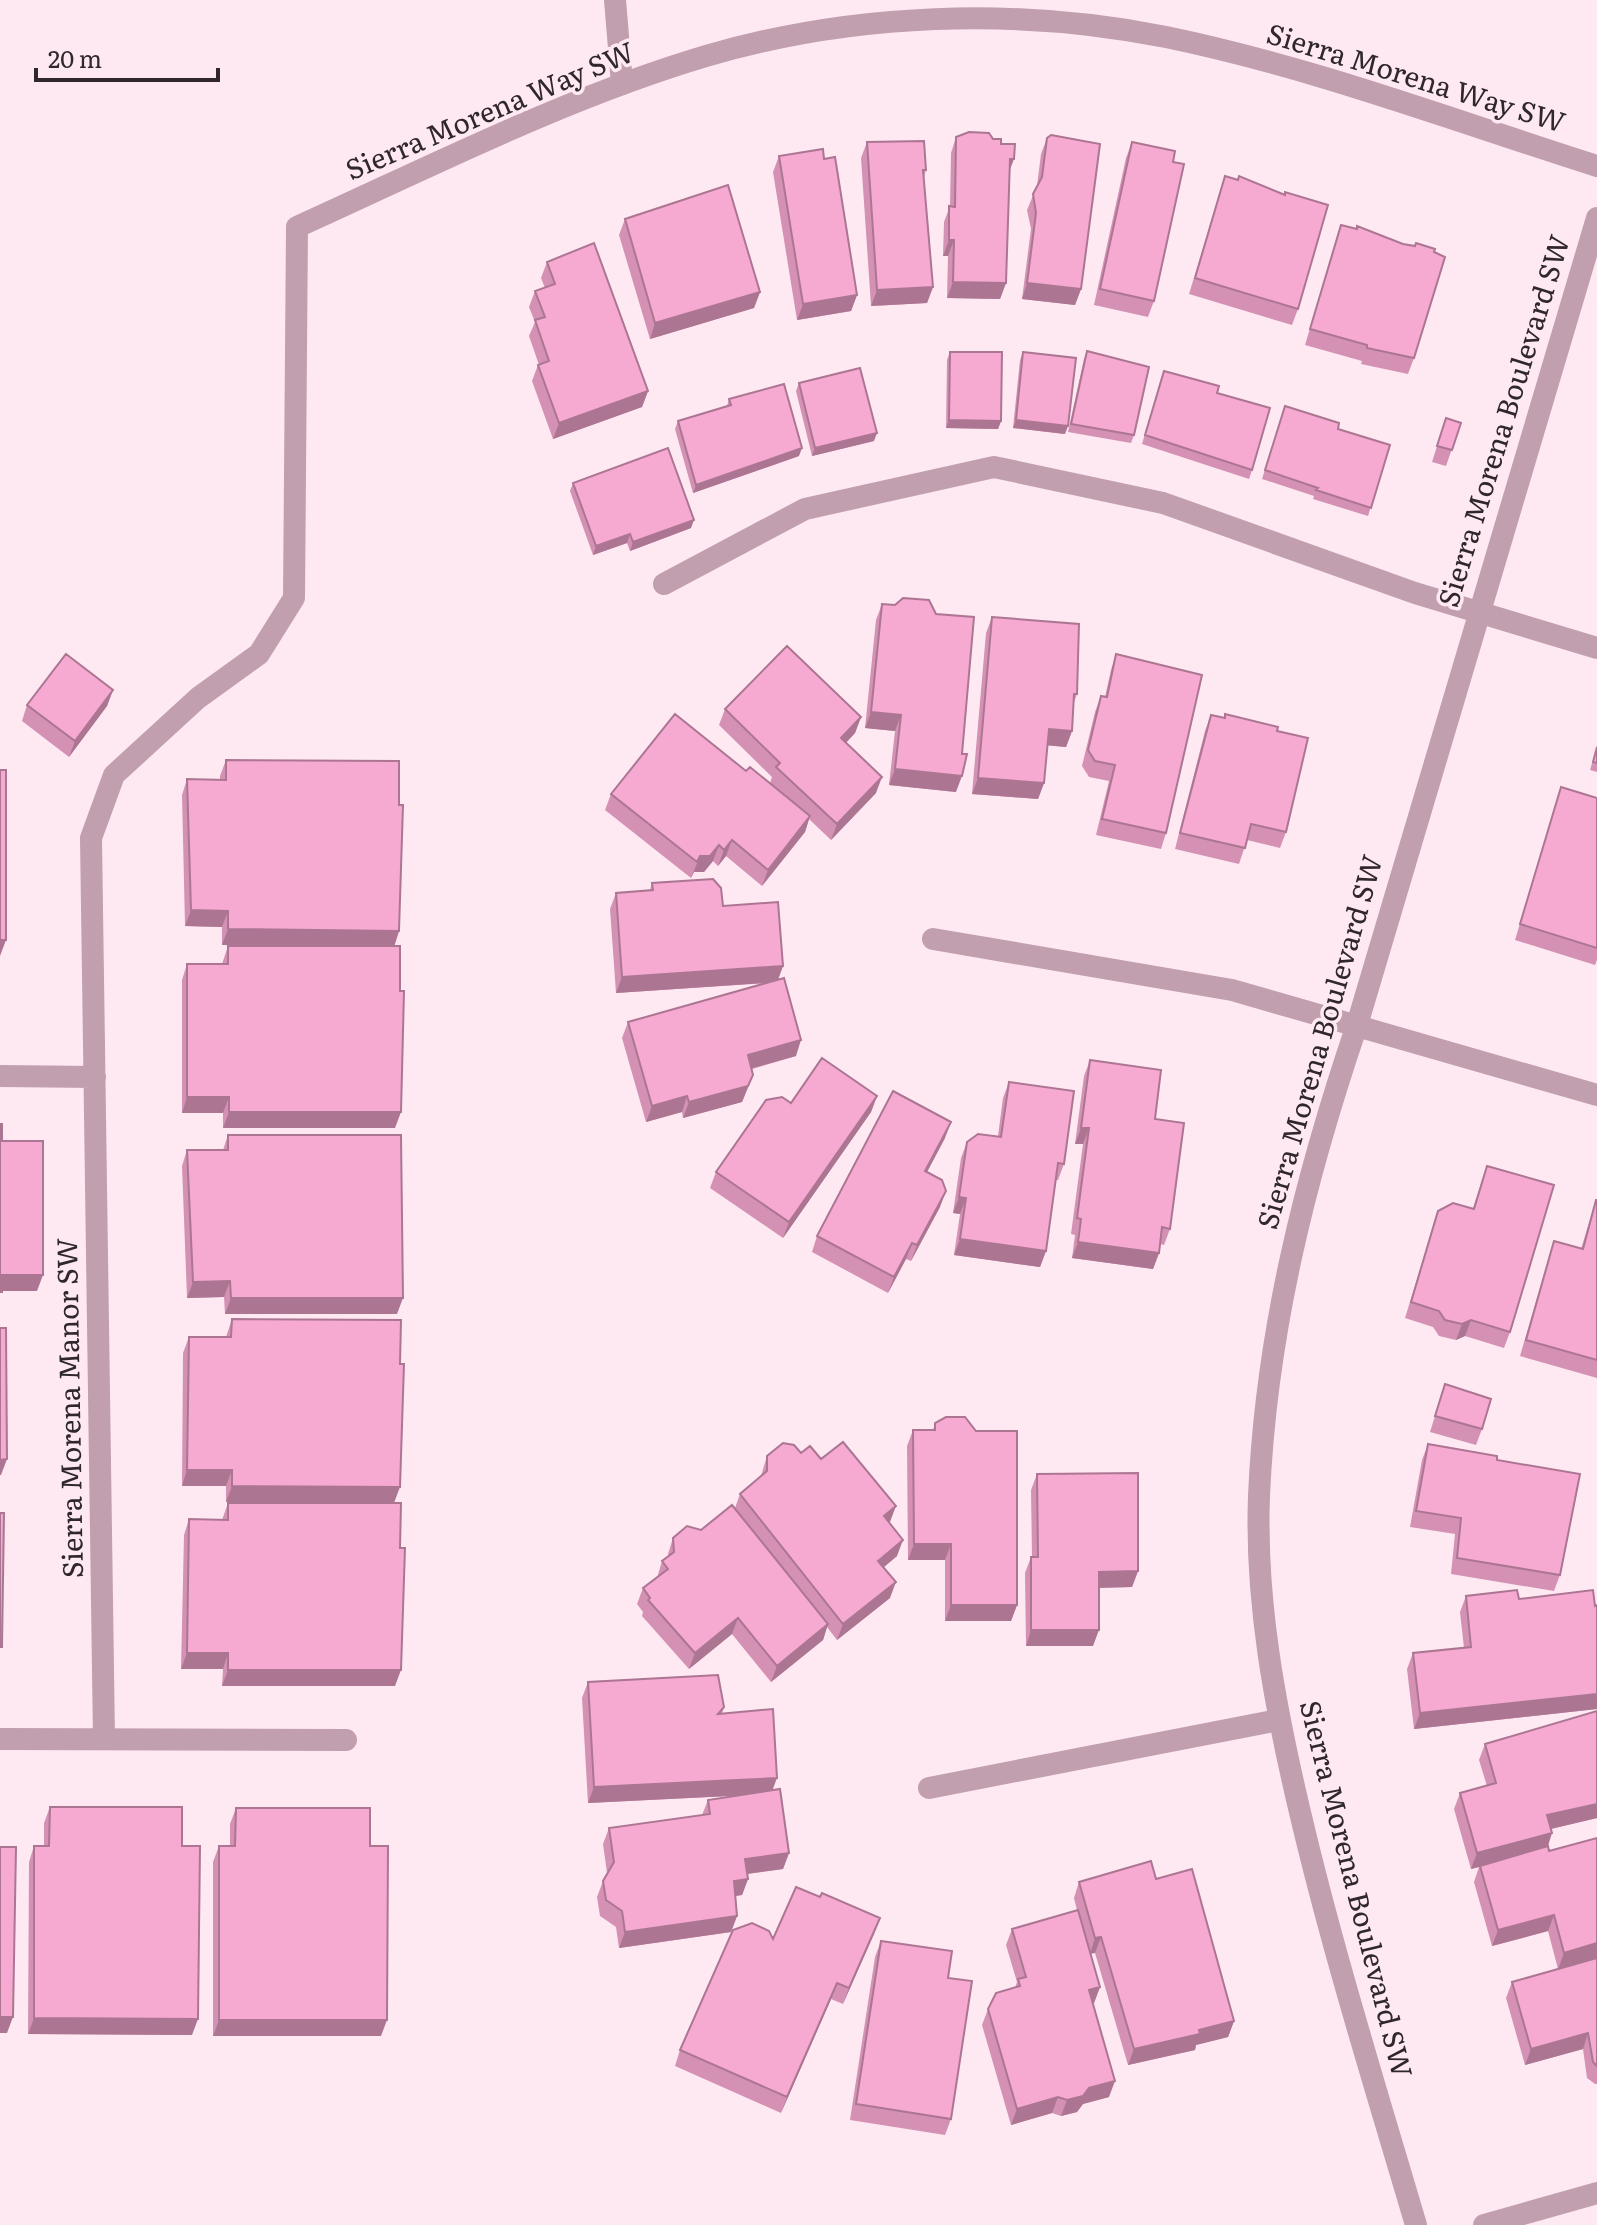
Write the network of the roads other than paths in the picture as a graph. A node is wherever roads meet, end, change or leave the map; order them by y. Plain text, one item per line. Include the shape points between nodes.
1 (615, 0) edge
2 (622, 84) junction
3 (1597, 166) edge
4 (1597, 218) edge
5 (297, 227) joint
6 (664, 584) dead end
7 (1477, 613) junction
8 (1597, 648) edge
9 (933, 939) dead end
10 (1357, 1025) junction
11 (0, 1076) edge
12 (95, 1077) junction
13 (1597, 1095) edge
14 (1278, 1720) junction
15 (0, 1739) edge
16 (104, 1739) junction
17 (346, 1740) dead end
18 (929, 1788) dead end
19 (1597, 2193) edge
20 (1416, 2225) edge
21 (1484, 2225) edge

1 - 2 street
2 - 3 street, Sierra Morena Way SW via 709,55 842,29 977,19 1071,23 1255,58
2 - 5 street, Sierra Morena Way SW
4 - 7 street, Sierra Morena Boulevard SW
5 - 12 street, Sierra Morena Manor SW via 294,598 259,654 198,698 114,775 91,838
6 - 7 street via 805,509 994,467 1163,503
7 - 8 street
7 - 10 street, Sierra Morena Boulevard SW
9 - 10 street via 1232,990
10 - 13 street
10 - 14 street, Sierra Morena Boulevard SW via 1321,1130 1273,1347 1259,1499 1264,1607
11 - 12 street
12 - 16 street, Sierra Morena Manor SW
14 - 18 street
14 - 20 street, Sierra Morena Boulevard SW via 1347,1993
15 - 16 street
16 - 17 street
19 - 21 street

